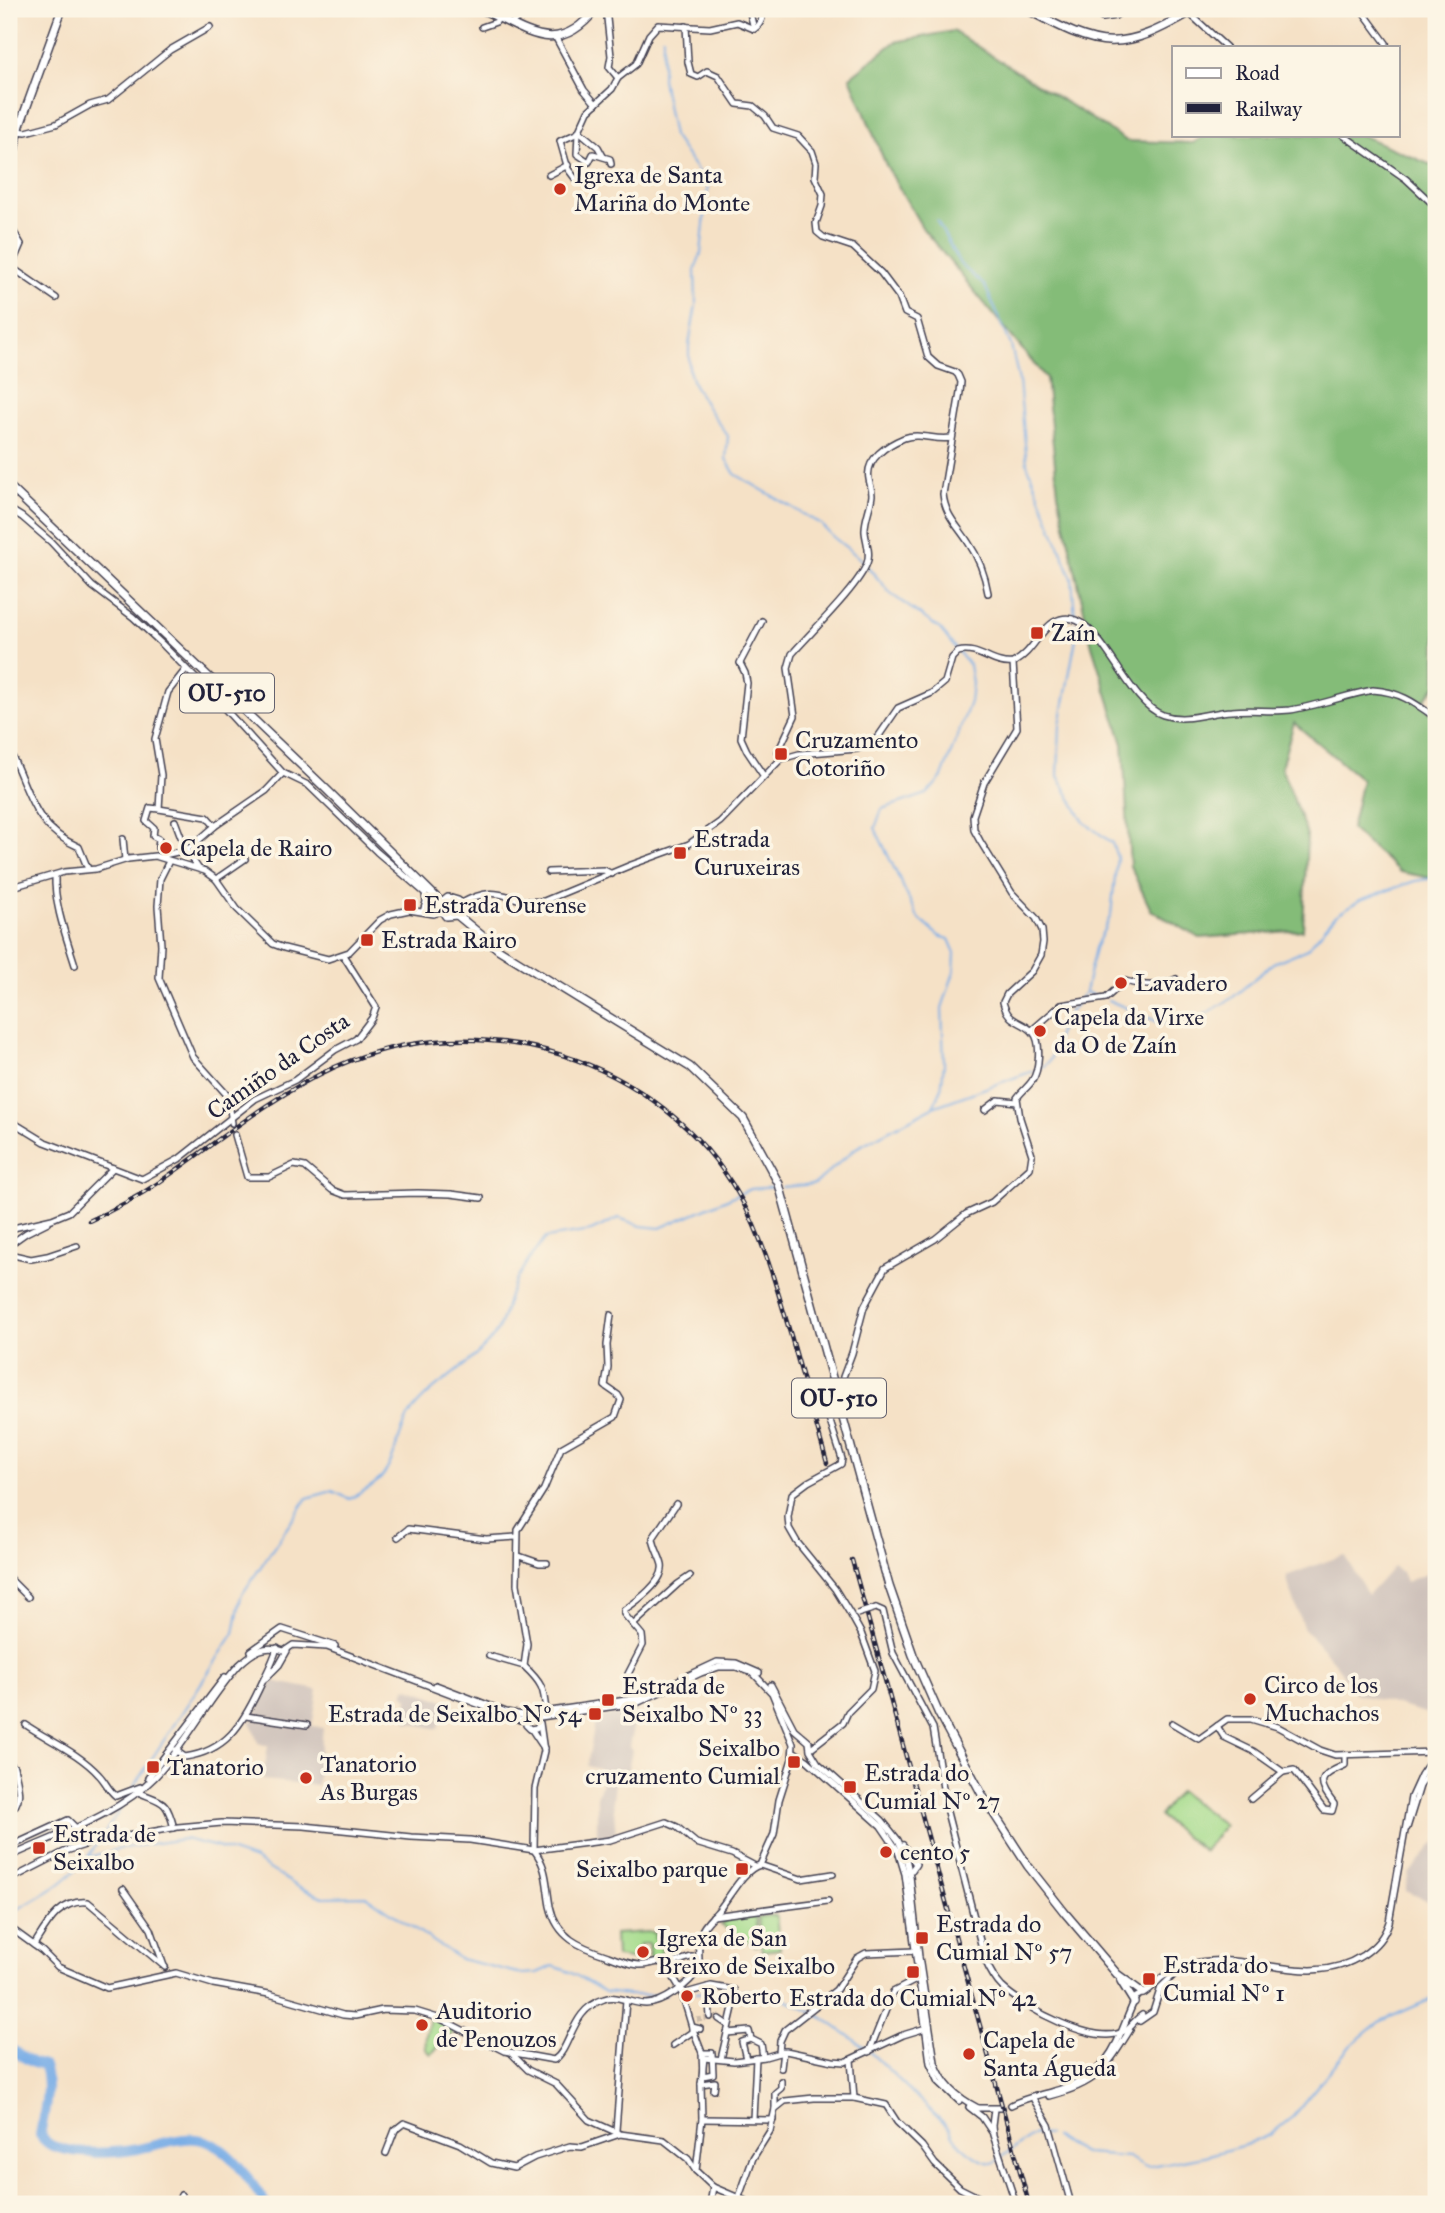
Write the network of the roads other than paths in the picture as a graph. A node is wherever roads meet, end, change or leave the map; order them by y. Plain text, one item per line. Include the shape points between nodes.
1 (62, 9) edge
2 (481, 9) edge
3 (547, 9) edge
4 (596, 9) edge
5 (606, 9) edge
6 (749, 9) edge
7 (762, 9) edge
8 (1026, 9) edge
9 (1091, 9) edge
10 (1124, 9) edge
11 (1178, 9) edge
12 (1361, 9) edge
13 (1193, 11) edge
14 (499, 17) junction
15 (1180, 18) junction
16 (511, 23) junction
17 (686, 26) junction
18 (210, 27) dead end
19 (482, 27) dead end
20 (754, 29) junction
21 (556, 37) junction
22 (1386, 43) dead end
23 (1225, 46) edge
24 (618, 78) junction
25 (596, 104) junction
26 (19, 128) junction
27 (578, 132) junction
28 (1344, 136) edge
29 (9, 147) edge
30 (603, 156) junction
31 (611, 164) dead end
32 (568, 165) junction
33 (9, 167) edge
34 (549, 175) dead end
35 (577, 181) dead end
36 (1436, 207) edge
37 (9, 224) edge
38 (56, 298) dead end
39 (951, 438) junction
40 (9, 486) edge
41 (9, 509) edge
42 (988, 593) dead end
43 (762, 621) dead end
44 (1013, 663) junction
45 (186, 669) junction
46 (1436, 718) edge
47 (9, 750) edge
48 (781, 759) junction
49 (284, 773) junction
50 (763, 775) junction
51 (159, 809) junction
52 (175, 821) dead end
53 (215, 826) junction
54 (123, 839) dead end
55 (186, 850) junction
56 (162, 856) junction
57 (245, 859) dead end
58 (125, 860) junction
59 (169, 861) junction
60 (88, 869) junction
61 (199, 869) junction
62 (548, 872) dead end
63 (55, 874) junction
64 (612, 874) junction
65 (216, 879) junction
66 (9, 888) edge
67 (460, 904) junction
68 (442, 907) junction
69 (423, 912) junction
70 (457, 915) junction
71 (343, 956) junction
72 (75, 965) dead end
73 (1176, 979) dead end
74 (1032, 1030) junction
75 (1017, 1102) junction
76 (985, 1110) dead end
77 (232, 1119) junction
78 (9, 1120) edge
79 (234, 1135) dead end
80 (113, 1168) junction
81 (481, 1198) dead end
82 (52, 1219) junction
83 (9, 1229) edge
84 (9, 1245) edge
85 (77, 1246) dead end
86 (9, 1254) edge
87 (611, 1315) dead end
88 (843, 1377) dead end
89 (827, 1384) dead end
90 (676, 1504) dead end
91 (398, 1537) dead end
92 (517, 1537) junction
93 (519, 1556) junction
94 (547, 1563) dead end
95 (691, 1576) dead end
96 (9, 1578) edge
97 (27, 1597) dead end
98 (854, 1615) junction
99 (634, 1624) junction
100 (293, 1634) junction
101 (273, 1637) junction
102 (293, 1645) junction
103 (276, 1647) junction
104 (288, 1650) junction
105 (489, 1656) dead end
106 (524, 1666) junction
107 (263, 1680) junction
108 (638, 1698) junction
109 (609, 1708) junction
110 (545, 1713) junction
111 (519, 1715) junction
112 (246, 1716) junction
113 (538, 1720) junction
114 (1172, 1723) dead end
115 (528, 1724) junction
116 (26, 1725) dead end
117 (307, 1725) dead end
118 (1217, 1727) junction
119 (184, 1732) junction
120 (805, 1739) junction
121 (817, 1741) junction
122 (544, 1748) junction
123 (810, 1749) junction
124 (175, 1752) junction
125 (795, 1753) junction
126 (1345, 1756) junction
127 (1436, 1756) edge
128 (185, 1757) junction
129 (9, 1763) edge
130 (166, 1765) junction
131 (1283, 1772) junction
132 (139, 1789) junction
133 (1251, 1799) dead end
134 (9, 1811) edge
135 (74, 1826) junction
136 (881, 1826) junction
137 (174, 1828) junction
138 (1404, 1835) junction
139 (9, 1847) edge
140 (534, 1850) junction
141 (9, 1857) edge
142 (908, 1859) junction
143 (757, 1865) junction
144 (908, 1871) junction
145 (833, 1874) dead end
146 (9, 1880) edge
147 (123, 1889) dead end
148 (907, 1895) junction
149 (828, 1901) dead end
150 (713, 1916) junction
151 (9, 1927) edge
152 (34, 1945) junction
153 (915, 1951) junction
154 (698, 1958) junction
155 (667, 1965) junction
156 (1184, 1966) junction
157 (165, 1967) junction
158 (172, 1973) junction
159 (1117, 1974) junction
160 (918, 1979) junction
161 (924, 1985) junction
162 (709, 1987) junction
163 (681, 1990) junction
164 (1144, 1993) junction
165 (626, 2000) junction
166 (1156, 2003) junction
167 (1134, 2004) junction
168 (1144, 2015) junction
169 (710, 2017) dead end
170 (719, 2019) tunnel mouth
171 (697, 2020) tunnel mouth
172 (691, 2024) junction
173 (727, 2025) junction
174 (925, 2028) junction
175 (700, 2029) tunnel mouth
176 (1123, 2031) junction
177 (727, 2033) junction
178 (751, 2039) junction
179 (673, 2045) dead end
180 (781, 2052) junction
181 (869, 2052) junction
182 (933, 2052) junction
183 (511, 2053) junction
184 (703, 2056) junction
185 (712, 2058) junction
186 (760, 2058) junction
187 (722, 2059) junction
188 (746, 2059) junction
189 (851, 2060) junction
190 (781, 2068) dead end
191 (702, 2076) junction
192 (781, 2081) dead end
193 (701, 2084) junction
194 (714, 2090) dead end
195 (854, 2098) junction
196 (1034, 2100) junction
197 (969, 2107) junction
198 (1003, 2107) junction
199 (978, 2108) junction
200 (775, 2109) junction
201 (702, 2119) junction
202 (753, 2119) junction
203 (773, 2120) junction
204 (618, 2132) junction
205 (993, 2135) junction
206 (386, 2152) dead end
207 (696, 2171) junction
208 (713, 2187) junction
209 (181, 2195) dead end
210 (739, 2197) junction
211 (177, 2204) edge
212 (710, 2204) edge
213 (753, 2204) edge
214 (992, 2204) edge
215 (1016, 2204) edge
216 (1071, 2204) edge

1 - 26 main road
2 - 14 main road
3 - 16 street
4 - 21 main road via 576,29
5 - 24 street via 609,67
6 - 20 street
7 - 20 street via 762,19
8 - 15 main road via 1097,41 1134,39
9 - 10 street via 1102,18
11 - 15 street
12 - 22 street
13 - 15 main road
13 - 23 street
14 - 16 main road
14 - 19 street
16 - 21 main road
17 - 20 street via 710,28 737,22
17 - 24 street via 659,25 649,35 636,64
17 - 39 street via 691,74 714,74 733,101 753,106 773,128 798,136 812,151 815,177 823,194 817,232 853,247 881,273 905,313 917,319 928,357 955,372 961,382
18 - 26 street via 170,50 108,100 56,124 26,132
21 - 25 street
24 - 25 street
25 - 27 street
26 - 29 main road
26 - 33 main road
27 - 30 street
27 - 30 street via 580,157 589,162 593,154
27 - 32 street via 560,141
28 - 36 street via 1406,179
30 - 31 street
32 - 34 street
32 - 35 street
37 - 38 street via 21,244 11,267
39 - 42 street via 944,507 979,562
39 - 48 street via 912,436 891,446 869,467 872,498 865,530 867,563 792,654 788,668 795,716 778,752
40 - 68 main road, OU-510 via 314,777
41 - 45 street via 51,542 92,586 133,617
43 - 50 street via 740,666 747,683 741,737
44 - 46 street via 1055,621 1068,618 1093,631 1139,698 1163,715 1188,719 1231,711 1287,710 1373,690 1412,700
44 - 48 street via 958,652 944,682 932,693 898,708 869,744 857,750
44 - 74 street via 1017,728 984,783 973,816 974,830 1003,880 1042,930 1041,955 1003,1002 1012,1020
45 - 49 street
45 - 51 street via 167,692 155,739 161,775
47 - 60 street via 44,824 79,846
48 - 50 street
49 - 53 street
49 - 69 street via 309,785 425,893
50 - 64 street via 709,832
51 - 53 street via 207,817
51 - 56 street via 150,808 146,821 154,828
52 - 55 street
53 - 55 street
54 - 58 street
55 - 56 street
55 - 61 street
56 - 58 street
56 - 59 street
57 - 65 street
58 - 60 street
59 - 61 street
59 - 77 street via 160,879 159,978 193,1057 228,1096
60 - 63 street
61 - 65 street
62 - 64 street via 604,870
63 - 66 street
63 - 72 street via 62,923
64 - 67 street via 544,901 485,892
65 - 71 street via 237,909 272,944 323,958
67 - 68 main road via 451,898
67 - 70 main road
68 - 69 street via 434,914
68 - 70 main road, OU-510 via 450,917
69 - 71 street via 387,915
70 - 159 main road, OU-510 via 498,948 690,1067 743,1118 779,1184 889,1586 913,1655 972,1777 1016,1848
71 - 77 street, Camiño da Costa via 376,1007 372,1017 356,1040 295,1080 255,1099
73 - 74 street via 1163,986 1125,981 1106,998 1060,1005
74 - 75 street via 1037,1038 1037,1068
75 - 76 street via 998,1100
75 - 88 street via 1031,1146 1030,1168 992,1202 966,1213 935,1239 885,1268 864,1307
77 - 80 street, Camiño da Costa via 179,1159 142,1179
78 - 80 street via 45,1142
79 - 81 street via 247,1177 269,1177 295,1165 345,1195
80 - 82 street via 69,1212
82 - 83 street
82 - 84 street
85 - 86 street via 31,1259
87 - 92 street via 605,1386 618,1395 619,1408 615,1417 561,1448
89 - 98 street via 821,1393 841,1464 792,1494 789,1528
90 - 99 street via 653,1538 663,1567 660,1576 624,1610
91 - 92 street via 408,1529 485,1539
92 - 93 street
93 - 94 street
93 - 106 street via 517,1584 527,1644
95 - 99 street
96 - 97 street
98 - 121 street via 876,1671 871,1689 843,1723
98 - 176 street, bridge via 876,1608 883,1611 893,1653 933,1728 947,1812 991,1974 1022,2003 1046,2017 1099,2034
99 - 108 street via 643,1645 628,1675
100 - 101 street via 282,1629
100 - 102 street
100 - 111 street
101 - 103 street
101 - 119 street via 234,1665
102 - 104 street
102 - 115 street via 332,1648
103 - 104 street
103 - 107 street
103 - 124 street via 259,1650 239,1665
104 - 107 street
105 - 106 street
106 - 110 street via 545,1691
107 - 112 street
108 - 109 street
108 - 110 street
108 - 120 street via 711,1664 736,1663 770,1684 794,1729
109 - 113 street
109 - 125 street via 645,1701 713,1668 736,1667 753,1673 769,1688
110 - 111 street
110 - 113 street
111 - 115 street
112 - 117 street
112 - 128 street via 214,1749
113 - 115 street
113 - 115 street
113 - 122 street
114 - 118 street via 1199,1739
115 - 122 street
116 - 132 street via 100,1775 116,1796
118 - 126 street via 1227,1719 1251,1719 1278,1727 1320,1750
118 - 131 street via 1224,1737
119 - 124 street
119 - 132 street
120 - 121 street
120 - 123 street
120 - 125 street via 797,1739
121 - 123 street
122 - 140 street via 535,1789
123 - 125 street
123 - 142 street via 821,1767 877,1815
124 - 128 street
124 - 130 street
125 - 136 street
125 - 143 street via 779,1800 774,1834
126 - 127 street
126 - 131 street via 1345,1765 1322,1780 1322,1788 1334,1804 1332,1811 1324,1811 1294,1770
127 - 138 street
127 - 138 street via 1414,1788
128 - 130 street
129 - 134 street via 14,1767 19,1800
130 - 132 street
131 - 133 street
132 - 135 street via 116,1808
132 - 137 street via 164,1804
135 - 139 street via 68,1820
135 - 141 street
136 - 142 street
136 - 148 street via 902,1863
137 - 140 street via 222,1823 299,1826
137 - 146 street via 95,1841
138 - 156 street via 1387,1928 1375,1946 1359,1958 1311,1971 1221,1961
140 - 143 street via 610,1840 666,1822 696,1843
140 - 155 street via 547,1873 551,1909 565,1936 584,1948 634,1965 660,1961
142 - 144 street
143 - 145 street via 801,1879
143 - 150 street
144 - 148 street
144 - 161 street
147 - 157 street via 150,1928
148 - 153 street
149 - 150 street
150 - 154 street via 701,1930
151 - 152 street
152 - 157 street via 57,1912 88,1902
152 - 158 street via 58,1967 112,1989
153 - 160 street
153 - 180 street via 857,1958 836,1990 785,2029
154 - 155 street
154 - 163 street via 698,1970
155 - 163 street
156 - 164 street
156 - 166 street via 1164,1984
157 - 158 street
158 - 183 street via 343,2015 422,2012
159 - 164 main road
159 - 167 main road
160 - 174 street
160 - 181 street via 893,1993
161 - 174 street
161 - 182 street
162 - 163 street via 686,1993
162 - 169 street
162 - 173 street via 734,1990
163 - 165 street via 649,2004
163 - 172 street
164 - 166 street
164 - 167 street
165 - 183 street via 595,2003 576,2021 562,2053 554,2060
165 - 204 street
166 - 168 street via 1154,2010
167 - 168 street
167 - 176 street
168 - 176 street
168 - 196 street via 1097,2075 1077,2087
170 - 173 street
171 - 172 street
172 - 175 street
172 - 179 street via 692,2032
172 - 184 street
173 - 177 street
174 - 181 street
174 - 182 street
174 - 197 street via 930,2063 939,2082
176 - 198 street via 1111,2054 1091,2075
177 - 178 street via 749,2031
177 - 187 street
178 - 186 street via 759,2042
178 - 188 street via 742,2042
180 - 186 street
180 - 189 street via 833,2062
180 - 190 street
181 - 189 street
182 - 199 street via 944,2083
183 - 204 street via 528,2070 555,2084 589,2120
184 - 185 street
184 - 191 street
185 - 187 street
185 - 191 street via 713,2074
186 - 188 street
186 - 202 street
187 - 188 street
189 - 195 street
191 - 193 street
192 - 200 street
193 - 194 street via 715,2082
193 - 201 street
195 - 200 street via 785,2101
195 - 214 street via 886,2105 960,2188
196 - 198 street
196 - 216 street via 1049,2125
197 - 199 street
197 - 205 street
198 - 199 street
198 - 205 street via 992,2125
200 - 203 street
201 - 202 street
201 - 207 street
202 - 203 street
203 - 210 street
204 - 206 street via 582,2147 535,2157 514,2168 491,2163 460,2144 404,2123 395,2130
204 - 207 street via 664,2140
205 - 215 street
207 - 208 street
208 - 210 street
208 - 212 street
209 - 211 street
210 - 213 street

